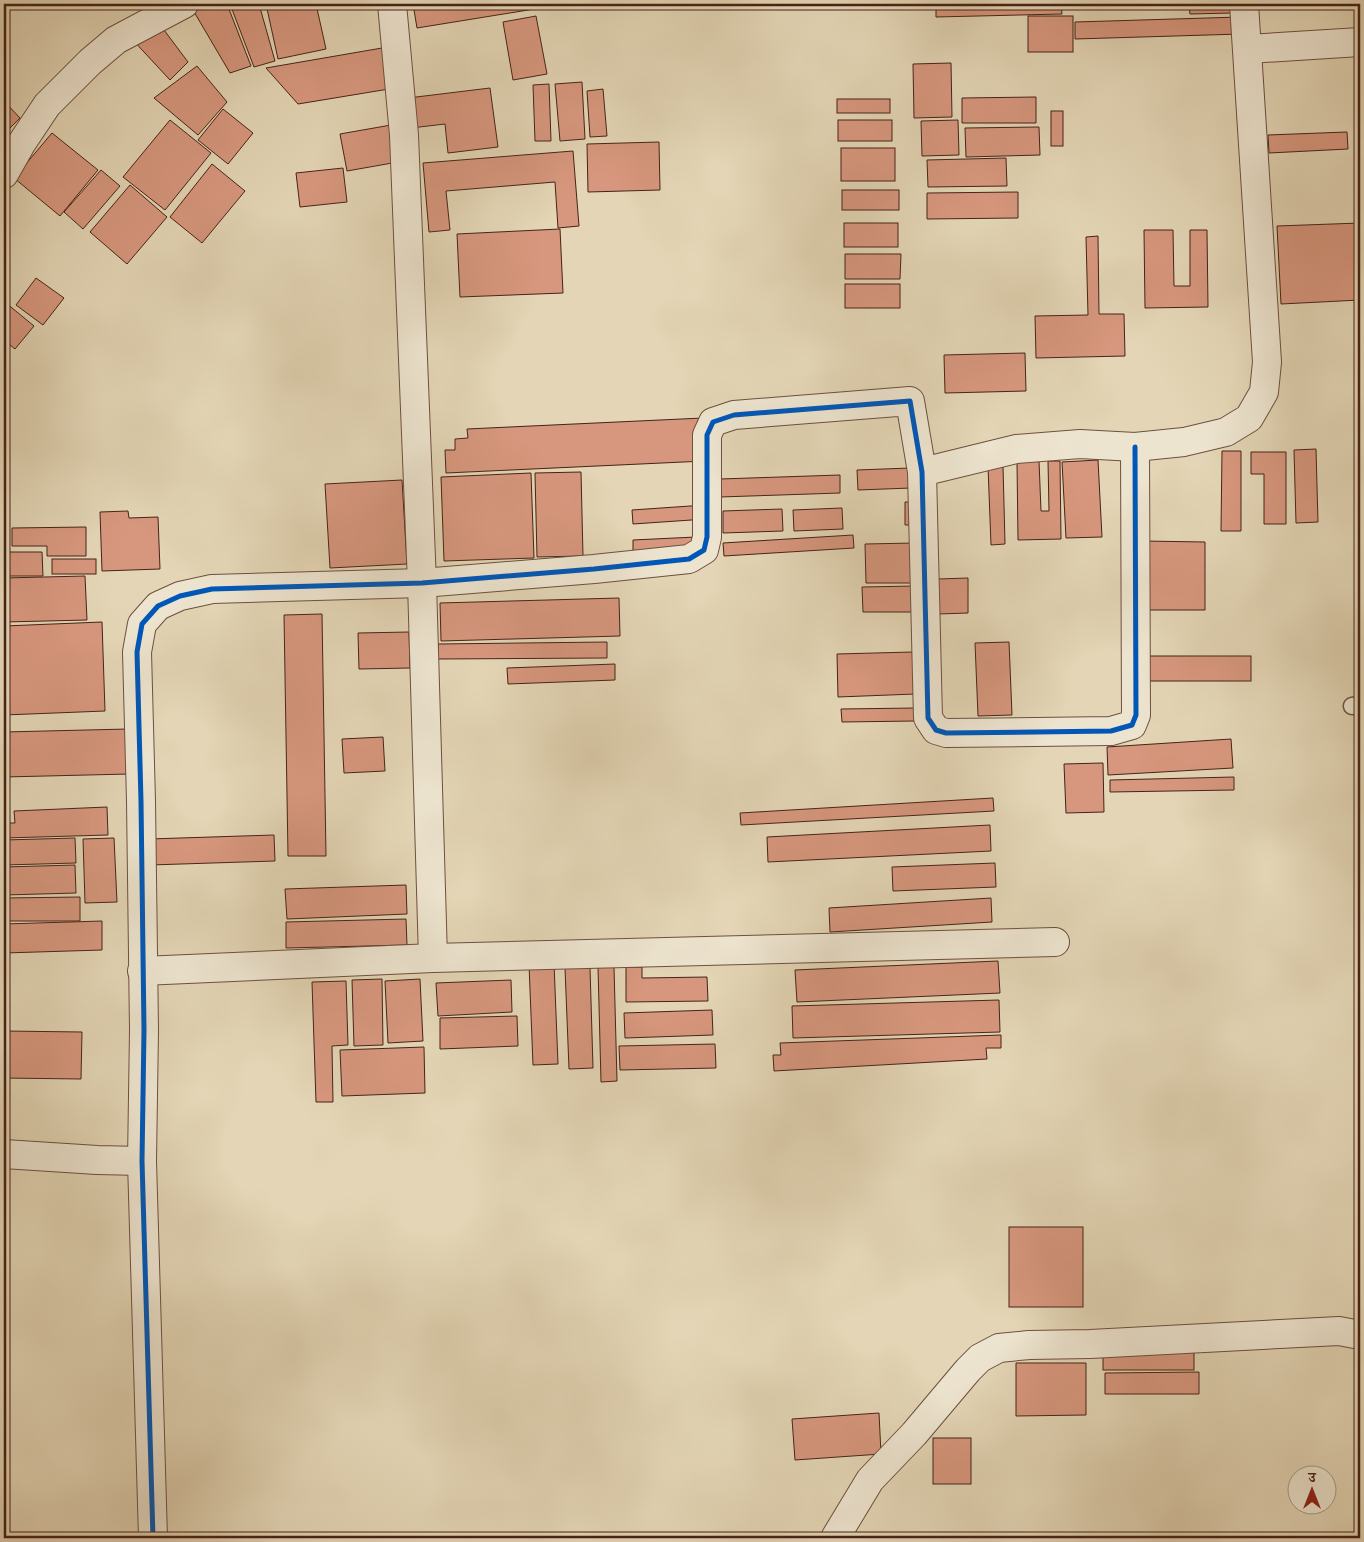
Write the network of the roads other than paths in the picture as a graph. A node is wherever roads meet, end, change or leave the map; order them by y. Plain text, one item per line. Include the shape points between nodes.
1 (138, 4) edge
2 (184, 4) edge
3 (392, 4) edge
4 (1244, 4) edge
5 (116, 40) junction
6 (1360, 42) edge
7 (1248, 49) junction
8 (4, 174) edge
9 (1135, 448) junction
10 (922, 472) junction
11 (422, 583) junction
12 (1055, 942) dead end
13 (432, 958) junction
14 (142, 971) junction
15 (4, 1154) edge
16 (142, 1161) junction
17 (1360, 1335) edge
18 (153, 1538) edge
19 (835, 1538) edge

1 - 5 street
2 - 5 street
3 - 11 street via 404,135
4 - 7 street
5 - 8 street via 47,105
6 - 7 street
7 - 9 street via 1267,362 1264,392 1249,418 1226,432 1184,442
9 - 10 street via 1080,444 1016,449
9 - 10 street via 1136,715 1132,726 1111,731 946,734 936,730 928,718
10 - 11 street via 910,401 734,415 713,422 707,435 707,538 704,550 689,559
11 - 13 street
11 - 14 street via 212,589 180,596 158,606 142,624 137,652
12 - 13 street
13 - 14 street
14 - 16 street
15 - 16 street
16 - 18 street
17 - 19 street via 1339,1331 999,1348 980,1358 968,1370 870,1480

